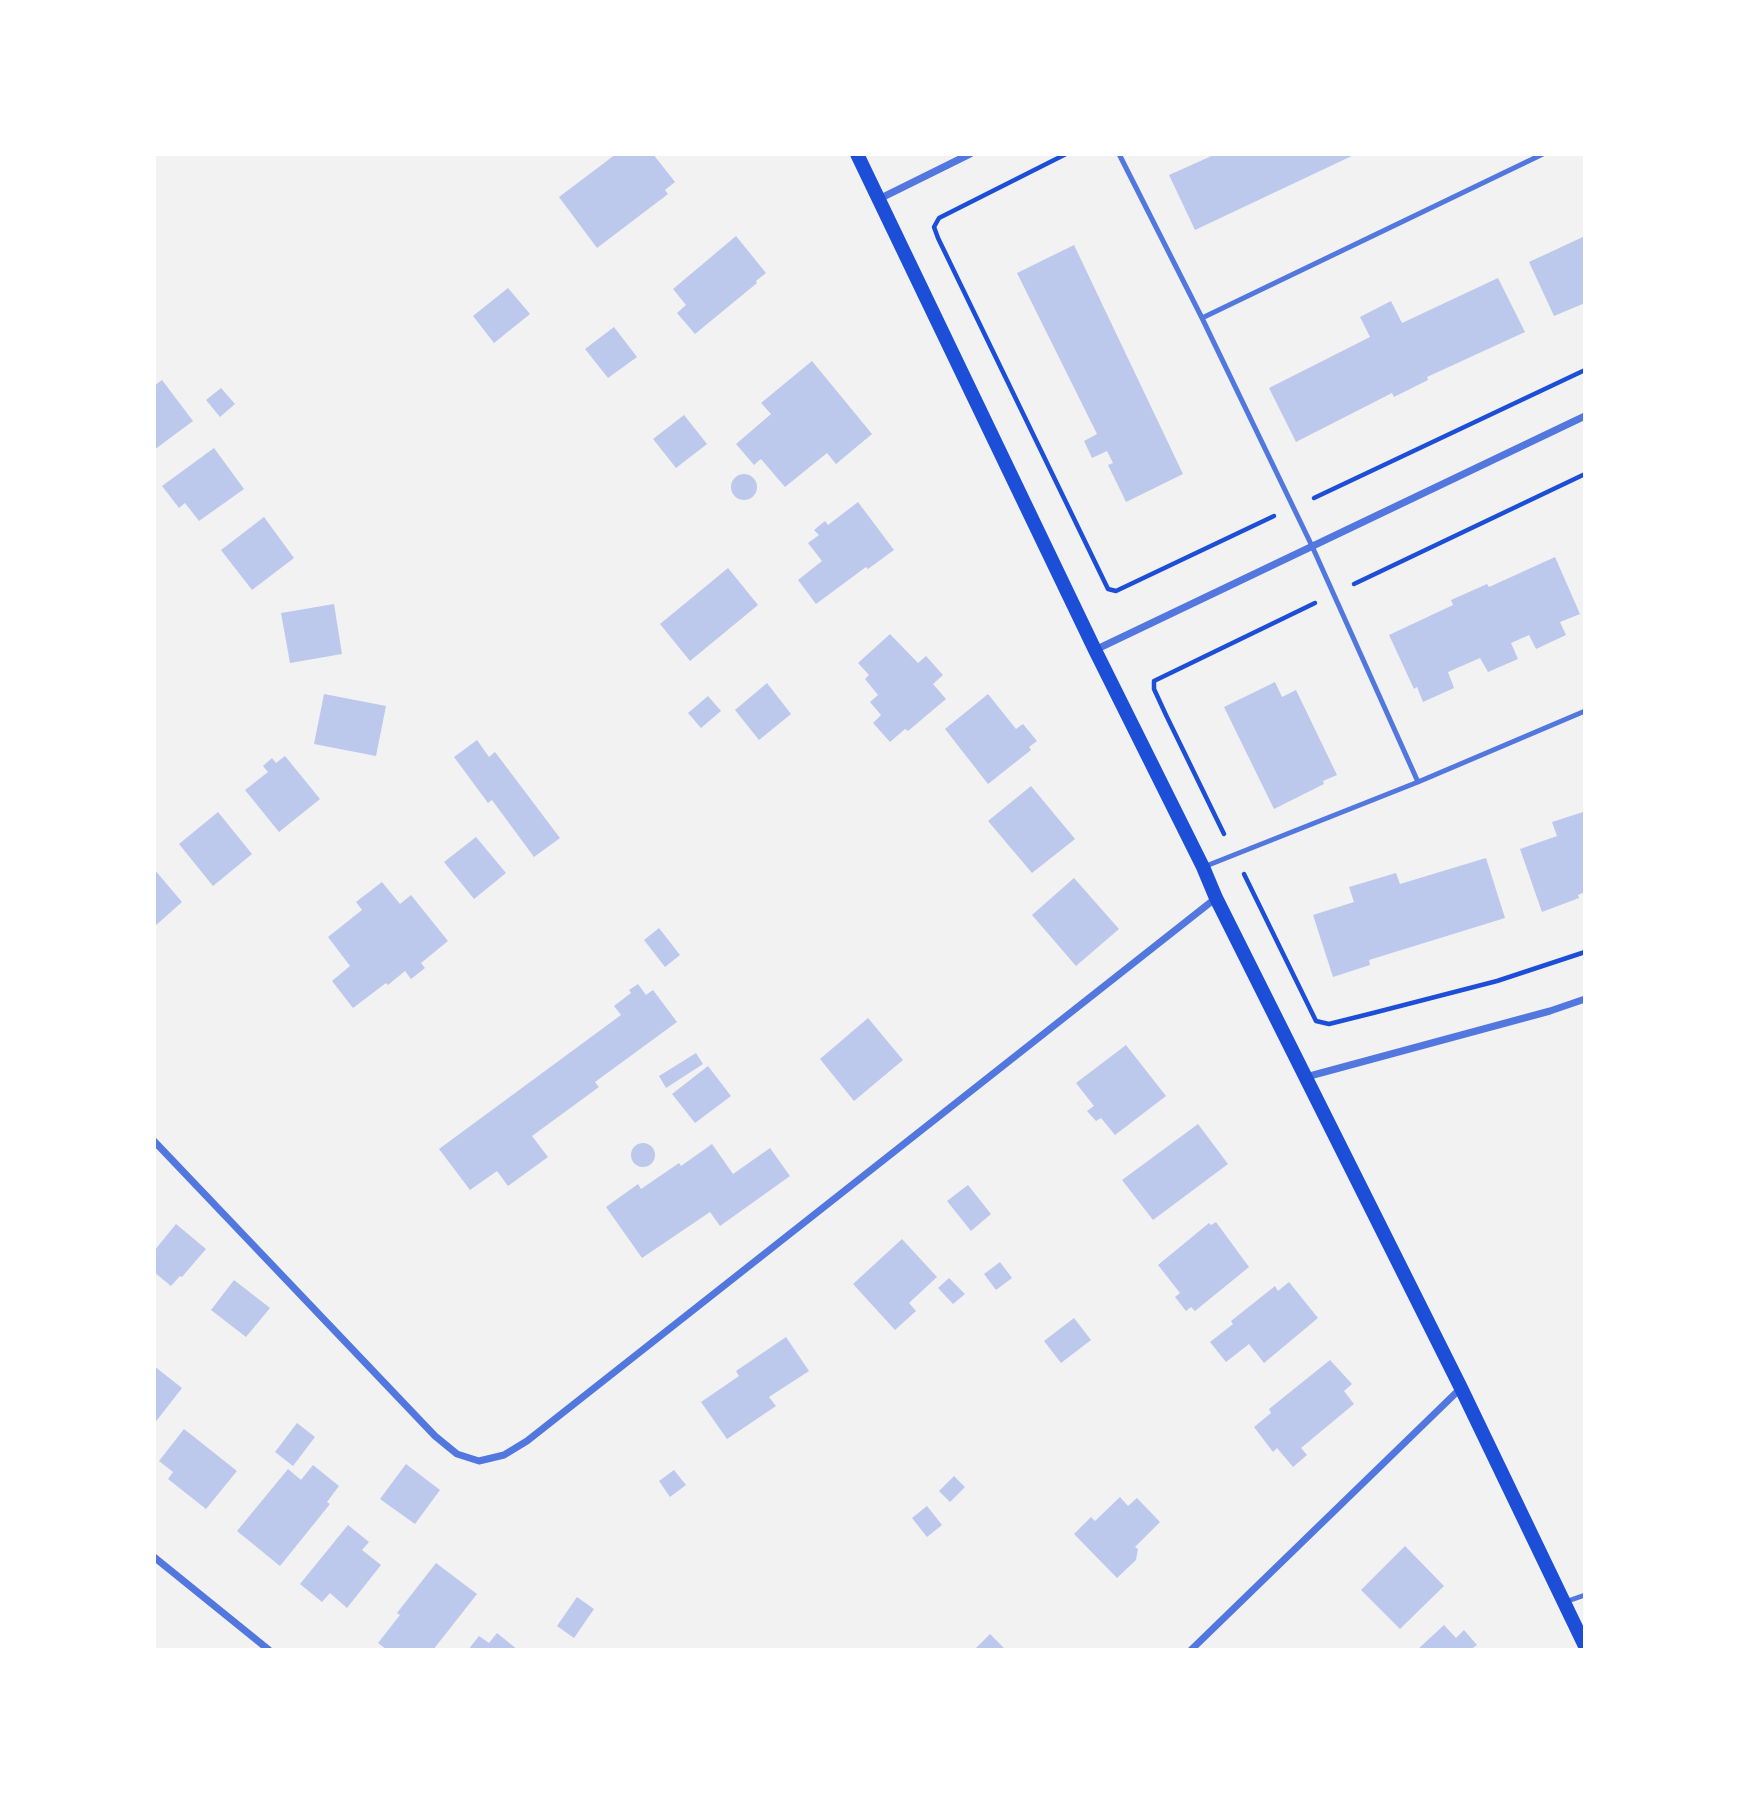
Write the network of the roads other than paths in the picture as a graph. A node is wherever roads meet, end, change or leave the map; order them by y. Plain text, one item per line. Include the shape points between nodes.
1 (857, 154) edge
2 (970, 154) edge
3 (1119, 154) edge
4 (1543, 154) edge
5 (879, 199) junction
6 (1202, 318) junction
7 (1585, 416) edge
8 (1312, 546) junction
9 (1095, 650) junction
10 (1585, 711) edge
11 (1418, 782) junction
12 (1203, 867) junction
13 (1216, 898) junction
14 (1585, 999) edge
15 (1306, 1077) junction
16 (154, 1141) edge
17 (1461, 1388) junction
18 (154, 1557) edge
19 (1585, 1595) edge
20 (1564, 1603) junction
21 (1585, 1646) edge
22 (269, 1650) edge
23 (1191, 1650) edge

1 - 5 main road
2 - 5 street
3 - 6 lane
4 - 6 lane
5 - 9 main road
6 - 8 lane
7 - 8 street
8 - 9 street
8 - 11 lane
9 - 12 main road
10 - 11 lane
11 - 12 lane
12 - 13 main road
13 - 15 main road
13 - 16 street via 527,1441 504,1455 479,1461 457,1454 435,1436
14 - 15 street
15 - 17 main road
17 - 20 main road
17 - 23 street
18 - 22 street
19 - 20 lane
20 - 21 main road

